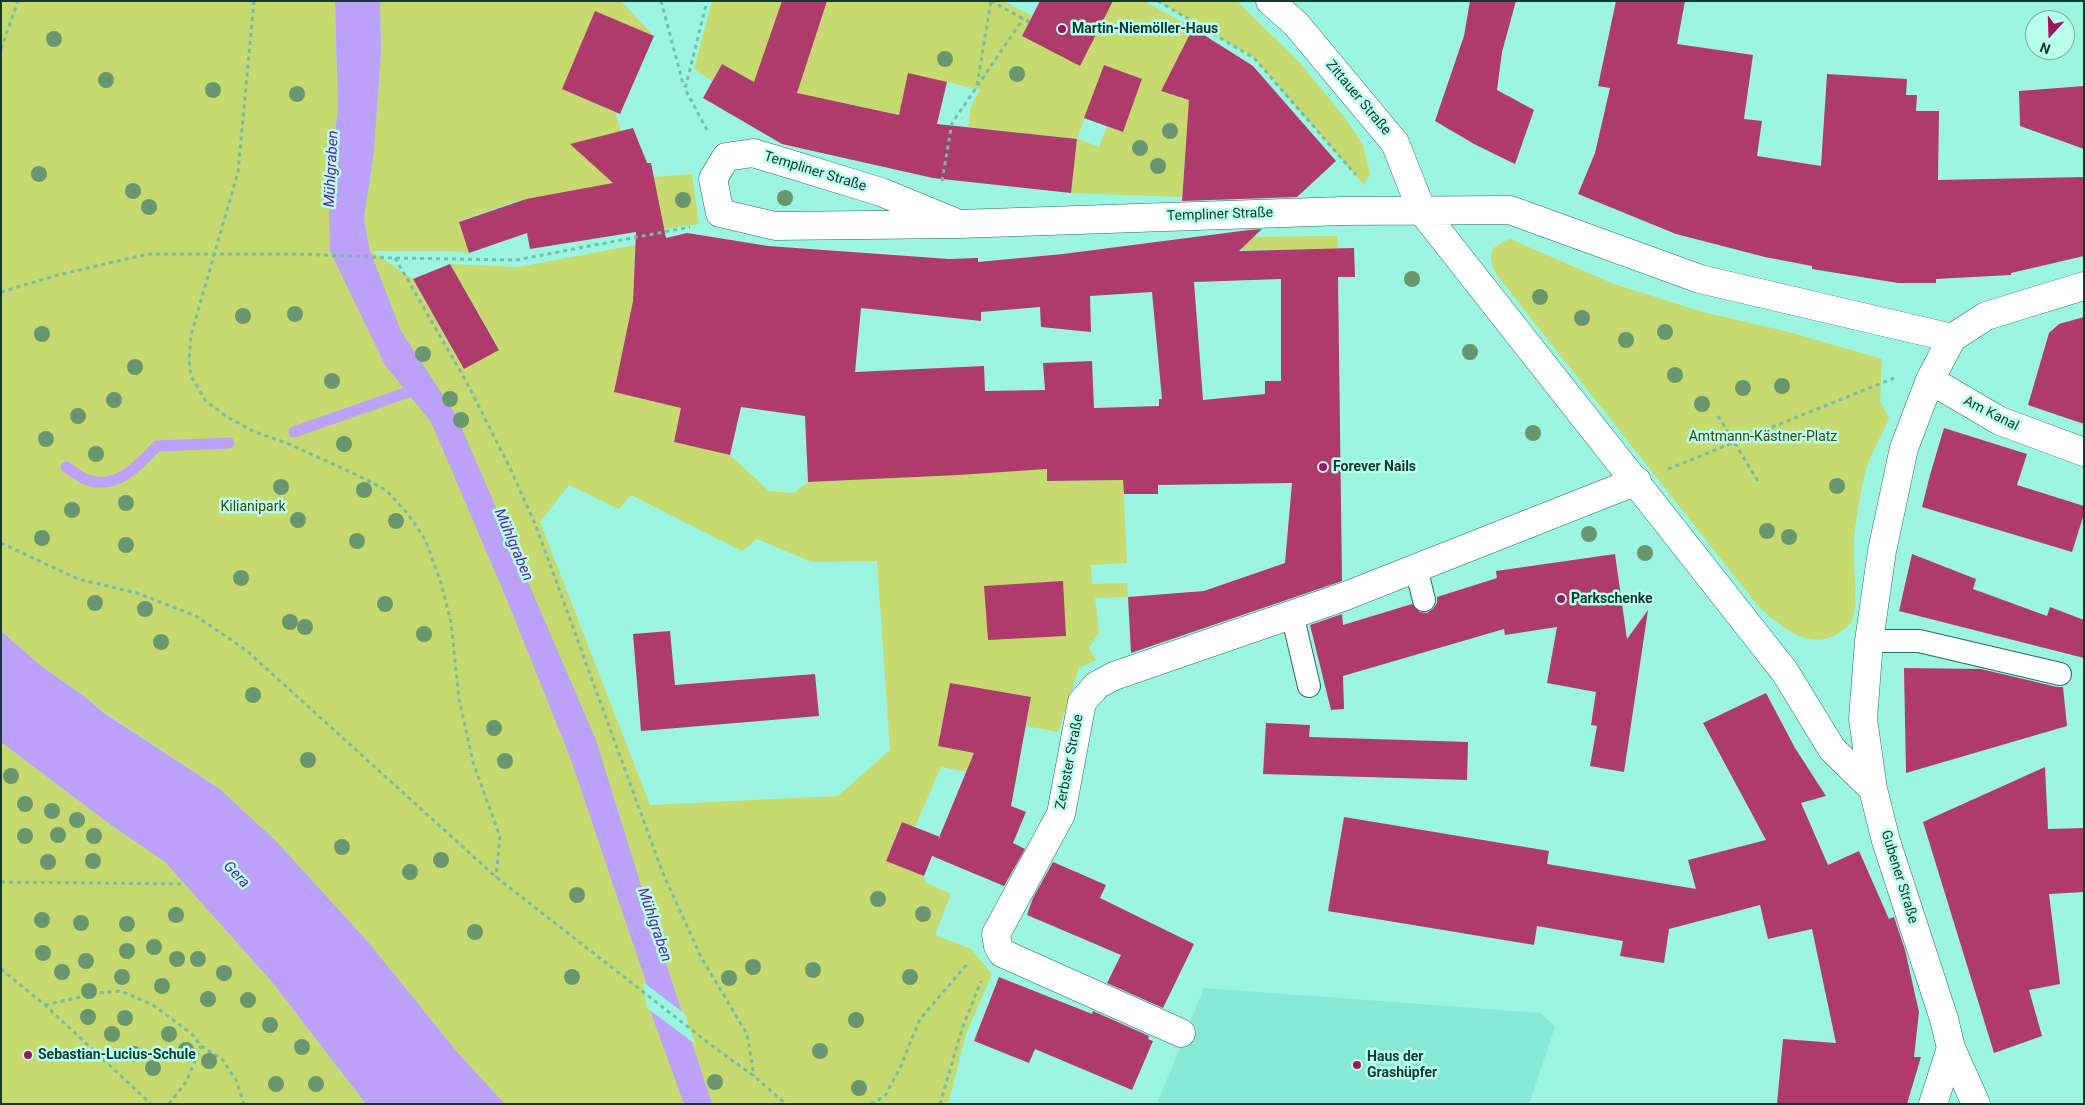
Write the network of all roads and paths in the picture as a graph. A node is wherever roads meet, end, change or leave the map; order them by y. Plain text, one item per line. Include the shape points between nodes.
1 (18, 1) edge
2 (254, 1) edge
3 (661, 1) edge
4 (707, 1) edge
5 (992, 1) edge
6 (1158, 1) edge
7 (1270, 1) edge
8 (1023, 19) junction
9 (1029, 22) dead end
10 (1, 49) edge
11 (977, 87) junction
12 (684, 89) junction
13 (726, 157) junction
14 (1359, 178) dead end
15 (942, 184) dead end
16 (1422, 211) junction
17 (720, 213) junction
18 (959, 224) junction
19 (214, 253) junction
20 (395, 258) junction
21 (2084, 286) edge
22 (1, 292) edge
23 (1952, 338) junction
24 (1901, 375) dead end
25 (1930, 380) junction
26 (1718, 416) dead end
27 (1735, 443) junction
28 (2084, 452) edge
29 (1637, 481) junction
30 (1758, 481) dead end
31 (1, 544) edge
32 (1416, 568) junction
33 (1424, 600) dead end
34 (1292, 614) junction
35 (1869, 641) junction
36 (2060, 674) dead end
37 (1309, 686) dead end
38 (1873, 789) junction
39 (496, 877) junction
40 (1, 882) edge
41 (184, 884) dead end
42 (998, 946) junction
43 (1, 969) edge
44 (982, 978) dead end
45 (45, 1005) junction
46 (1180, 1033) dead end
47 (201, 1046) junction
48 (1951, 1048) junction
49 (754, 1076) junction
50 (151, 1104) edge
51 (169, 1104) edge
52 (244, 1104) edge
53 (786, 1104) edge
54 (871, 1104) edge
55 (940, 1104) edge
56 (1933, 1104) edge
57 (1976, 1104) edge

1 - 10 path
2 - 19 path via 238,172
3 - 12 path
4 - 12 path
5 - 8 path
5 - 11 path
6 - 14 path via 1254,58
7 - 16 street, Zittauer Straße via 1296,24 1395,143
8 - 9 path
8 - 11 path
11 - 15 path via 952,124
12 - 13 path via 699,119
13 - 17 street via 713,179
13 - 18 street, Templiner Straße via 753,153 881,192
16 - 18 street, Templiner Straße
16 - 23 street via 1510,210 1700,278
16 - 29 street via 1542,376
17 - 18 street, Templiner Straße via 775,226
17 - 20 path via 700,225 516,260
19 - 20 path
19 - 22 path via 148,254
19 - 39 path via 191,334 189,360 192,376 206,401 255,432 289,444 386,490 408,514 425,540 451,622 459,699 473,762 500,837
20 - 49 path via 466,381 536,526 662,871 701,957 747,1034
21 - 23 street via 1986,316
23 - 25 street
24 - 27 path
25 - 28 street, Am Kanal via 2000,421
25 - 35 street via 1904,448 1882,551
26 - 27 path
27 - 29 path
27 - 30 path
29 - 32 street
29 - 38 street via 1786,672 1832,749
31 - 39 path via 78,579 137,593 196,616 248,650
32 - 33 lane
32 - 34 street, Zerbster Straße
34 - 37 lane
34 - 42 street, Zerbster Straße via 1114,676 1097,685 1082,702 1061,814 996,934
35 - 36 lane via 1919,641
35 - 38 street, Gubener Straße via 1863,719
38 - 48 street, Gubener Straße via 1886,841
39 - 49 path
40 - 41 path
42 - 46 street via 1002,953
42 - 54 path via 972,959 920,1019 885,1096
43 - 45 path
44 - 55 path via 962,1029
45 - 47 path via 121,991 154,1005 192,1034
45 - 50 path
47 - 51 path via 186,1082
47 - 52 path via 222,1059 236,1080
48 - 56 street
48 - 57 street, Gubener Straße
49 - 53 path

